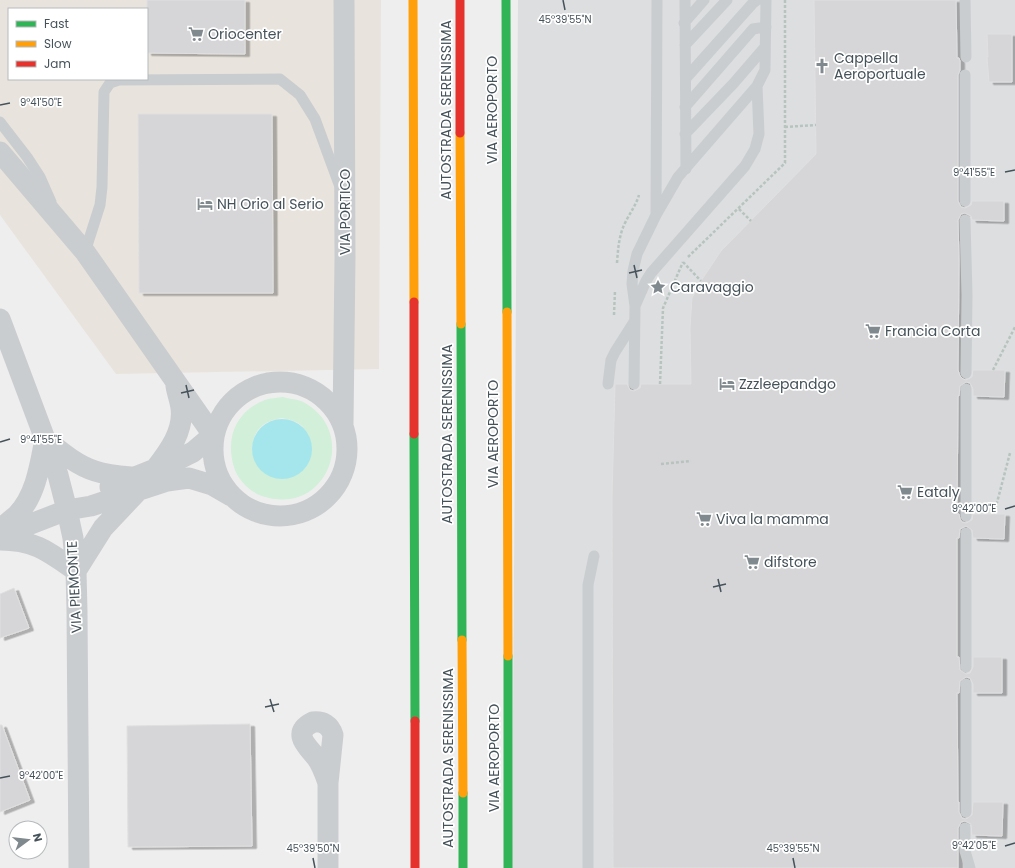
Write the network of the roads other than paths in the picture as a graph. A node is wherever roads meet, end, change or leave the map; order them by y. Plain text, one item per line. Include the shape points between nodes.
1 (344, 0) edge
2 (413, 0) edge
3 (460, 0) edge
4 (506, 0) edge
5 (657, 0) edge
6 (685, 0) edge
7 (704, 0) edge
8 (727, 0) edge
9 (757, 0) edge
10 (766, 0) edge
11 (965, 0) edge
12 (684, 23) junction
13 (766, 27) junction
14 (685, 45) junction
15 (765, 47) junction
16 (966, 58) dead end
17 (966, 75) dead end
18 (686, 78) junction
19 (757, 86) junction
20 (686, 107) junction
21 (0, 122) edge
22 (685, 134) junction
23 (0, 152) edge
24 (686, 169) junction
25 (345, 200) junction
26 (966, 201) dead end
27 (656, 215) junction
28 (965, 220) dead end
29 (61, 224) junction
30 (85, 252) junction
31 (635, 306) junction
32 (0, 319) edge
33 (634, 322) junction
34 (966, 373) dead end
35 (174, 380) junction
36 (608, 384) dead end
37 (634, 384) dead end
38 (966, 389) dead end
39 (343, 424) junction
40 (214, 435) junction
41 (45, 439) junction
42 (156, 468) junction
43 (136, 484) junction
44 (231, 496) junction
45 (68, 510) junction
46 (966, 516) dead end
47 (0, 529) edge
48 (966, 533) dead end
49 (0, 536) edge
50 (0, 540) edge
51 (594, 556) dead end
52 (76, 571) junction
53 (966, 667) dead end
54 (966, 684) dead end
55 (328, 783) dead end
56 (966, 812) dead end
57 (965, 828) dead end
58 (79, 868) edge
59 (328, 868) edge
60 (415, 868) edge
61 (463, 868) edge
62 (508, 868) edge
63 (588, 868) edge
64 (970, 868) edge

1 - 25 street, VIA PORTICO
2 - 60 main road
3 - 61 main road, AUTOSTRADA SERENISSIMA
4 - 62 main road, VIA AEROPORTO
5 - 27 lane
6 - 12 lane
7 - 12 lane
8 - 14 lane
9 - 18 lane
10 - 13 lane
11 - 16 lane
12 - 14 lane
13 - 15 lane
13 - 20 lane via 753,29
14 - 18 lane
15 - 19 lane via 765,70
15 - 22 lane
17 - 26 lane
18 - 20 lane
19 - 24 lane
19 - 31 lane via 759,134 755,150 745,166 651,273
20 - 22 lane
21 - 29 lane via 40,177
22 - 24 lane
23 - 29 street
24 - 27 lane via 678,177
25 - 30 lane via 315,119 300,95 280,79 119,80 110,83 104,92 100,205
25 - 39 street, VIA PORTICO
27 - 31 lane via 633,271
28 - 34 lane
29 - 30 street
30 - 35 street
31 - 33 lane
32 - 41 street, VIA PIEMONTE
33 - 36 lane via 611,360
33 - 37 lane
35 - 40 street
35 - 42 street via 181,409 179,428 173,444
38 - 46 lane
39 - 40 street via 325,399 312,390 298,384 268,382 241,394 231,402 217,423
39 - 44 street via 347,446 345,466 335,488 317,506 284,517 262,515 245,508
40 - 42 street via 194,452
40 - 44 street via 212,452 215,468 221,483
41 - 43 street via 65,455 94,471
41 - 45 street, VIA PIEMONTE
41 - 47 street via 39,470 30,494 18,514
42 - 43 street
43 - 44 street via 188,478 212,485
43 - 45 street via 91,506
43 - 52 street via 103,528
45 - 49 street
45 - 52 street, VIA PIEMONTE
48 - 53 lane
50 - 52 street via 26,542 41,547
51 - 63 lane via 588,586
52 - 58 street, VIA PIEMONTE
54 - 56 lane
55 - 59 street
57 - 64 lane via 965,851

